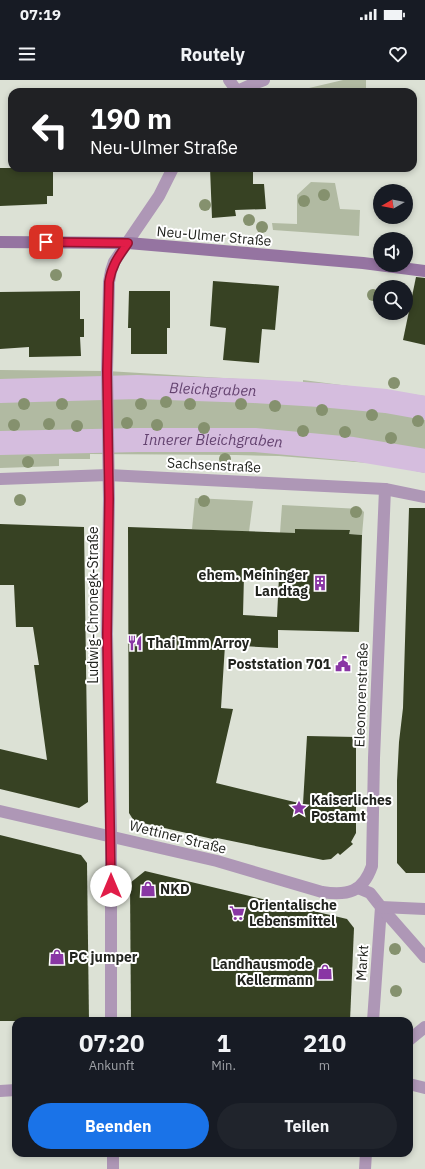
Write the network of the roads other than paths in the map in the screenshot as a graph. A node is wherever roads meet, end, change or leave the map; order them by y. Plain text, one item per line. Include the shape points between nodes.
1 (264, 80) edge
2 (243, 88) edge
3 (171, 172) edge
4 (0, 242) edge
5 (128, 243) junction
6 (425, 271) edge
7 (108, 475) junction
8 (0, 478) edge
9 (385, 489) junction
10 (425, 497) edge
11 (0, 811) edge
12 (111, 836) junction
13 (354, 890) junction
14 (381, 907) junction
15 (425, 909) edge
16 (425, 957) edge
17 (111, 1017) edge
18 (373, 1017) edge
19 (425, 1027) edge
20 (413, 1037) edge
21 (413, 1085) edge
22 (425, 1088) edge
23 (12, 1090) edge
24 (0, 1091) edge
25 (113, 1157) edge
26 (366, 1157) edge
27 (113, 1169) edge
28 (365, 1169) edge

1 - 2 street
3 - 5 street, Ludwig-Chronegk-Straße via 159,196
4 - 5 main road, Neu-Ulmer Straße
5 - 6 main road, Neu-Ulmer Straße
5 - 7 street, Ludwig-Chronegk-Straße via 114,262 109,282
7 - 8 street, Sachsenstraße
7 - 9 street, Sachsenstraße
7 - 12 street, Ludwig-Chronegk-Straße via 107,634
9 - 10 street, Sachsenstraße
9 - 13 street, Eleonorenstraße via 372,866
11 - 12 street, Wettiner Straße
12 - 13 street, Wettiner Straße via 217,862 322,892 337,894
12 - 17 street, Ludwig-Chronegk-Straße
13 - 14 street, Wettiner Straße via 370,893
14 - 15 street
14 - 16 street
14 - 18 street, Markt
19 - 20 street
21 - 22 street
23 - 24 street
25 - 27 street
26 - 28 street

